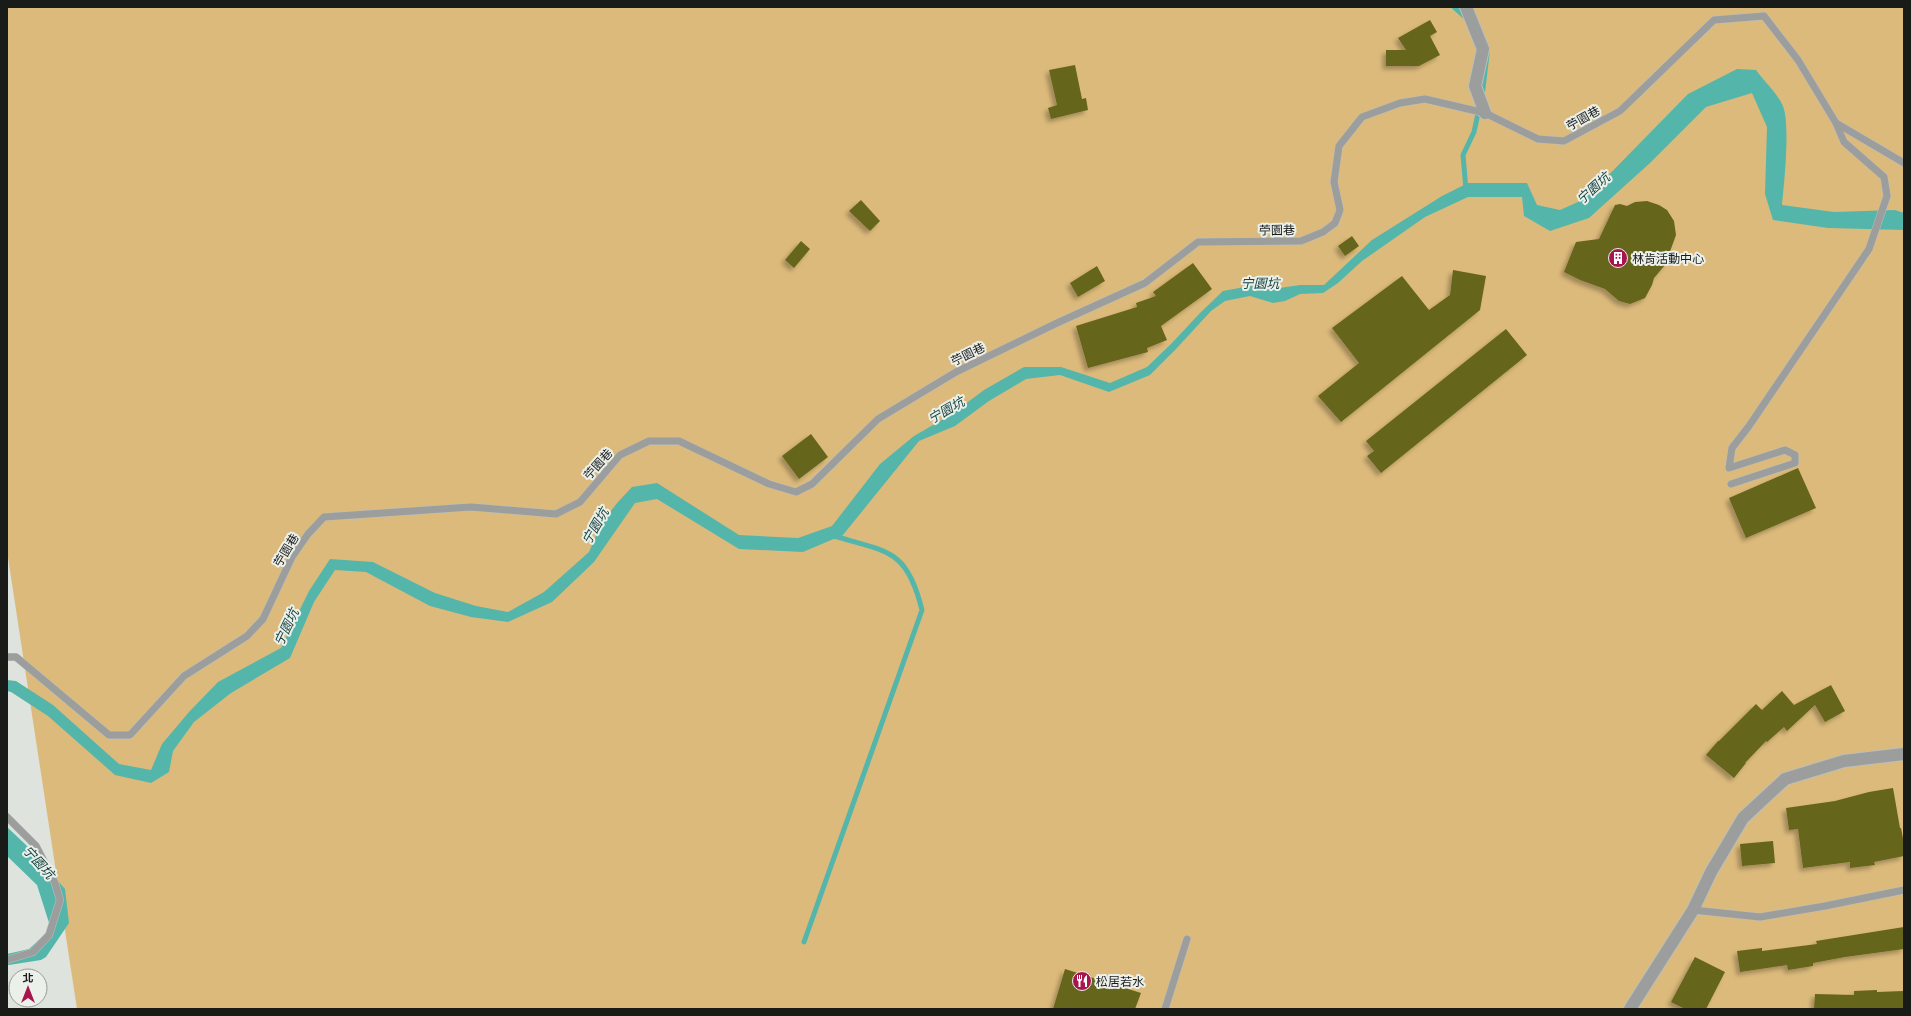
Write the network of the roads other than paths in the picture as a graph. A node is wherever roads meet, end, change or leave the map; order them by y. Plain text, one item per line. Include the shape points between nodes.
1 (1466, 7) edge
2 (1485, 113) junction
3 (1836, 123) junction
4 (1904, 163) edge
5 (1731, 484) dead end
6 (7, 657) edge
7 (1904, 754) edge
8 (7, 817) edge
9 (1904, 890) edge
10 (1693, 910) junction
11 (1187, 939) dead end
12 (7, 960) edge
13 (1165, 1009) edge
14 (1630, 1009) edge

1 - 2 street via 1483,48 1475,86
2 - 3 lane, 苧園巷 via 1538,139 1564,141 1620,111 1714,20 1764,16 1798,60
2 - 6 lane, 苧園巷 via 1425,99 1400,103 1362,117 1339,146 1334,182 1340,210 1335,223 1323,232 1301,241 1198,242 1145,283 956,372 878,419 812,484 796,492 769,484 679,441 649,441 620,456 580,502 556,514 471,507 324,517 292,557 263,618 247,636 184,676 130,735 109,735 16,657
3 - 4 lane, 苧園巷
3 - 5 lane via 1844,142 1884,177 1888,196 1869,249 1732,448 1729,468 1785,450 1795,456 1795,463
7 - 10 street via 1844,761 1785,779 1743,818 1711,872
8 - 12 lane via 36,846 55,883 60,900 49,935 34,952
9 - 10 lane via 1760,917
10 - 14 street
11 - 13 lane

